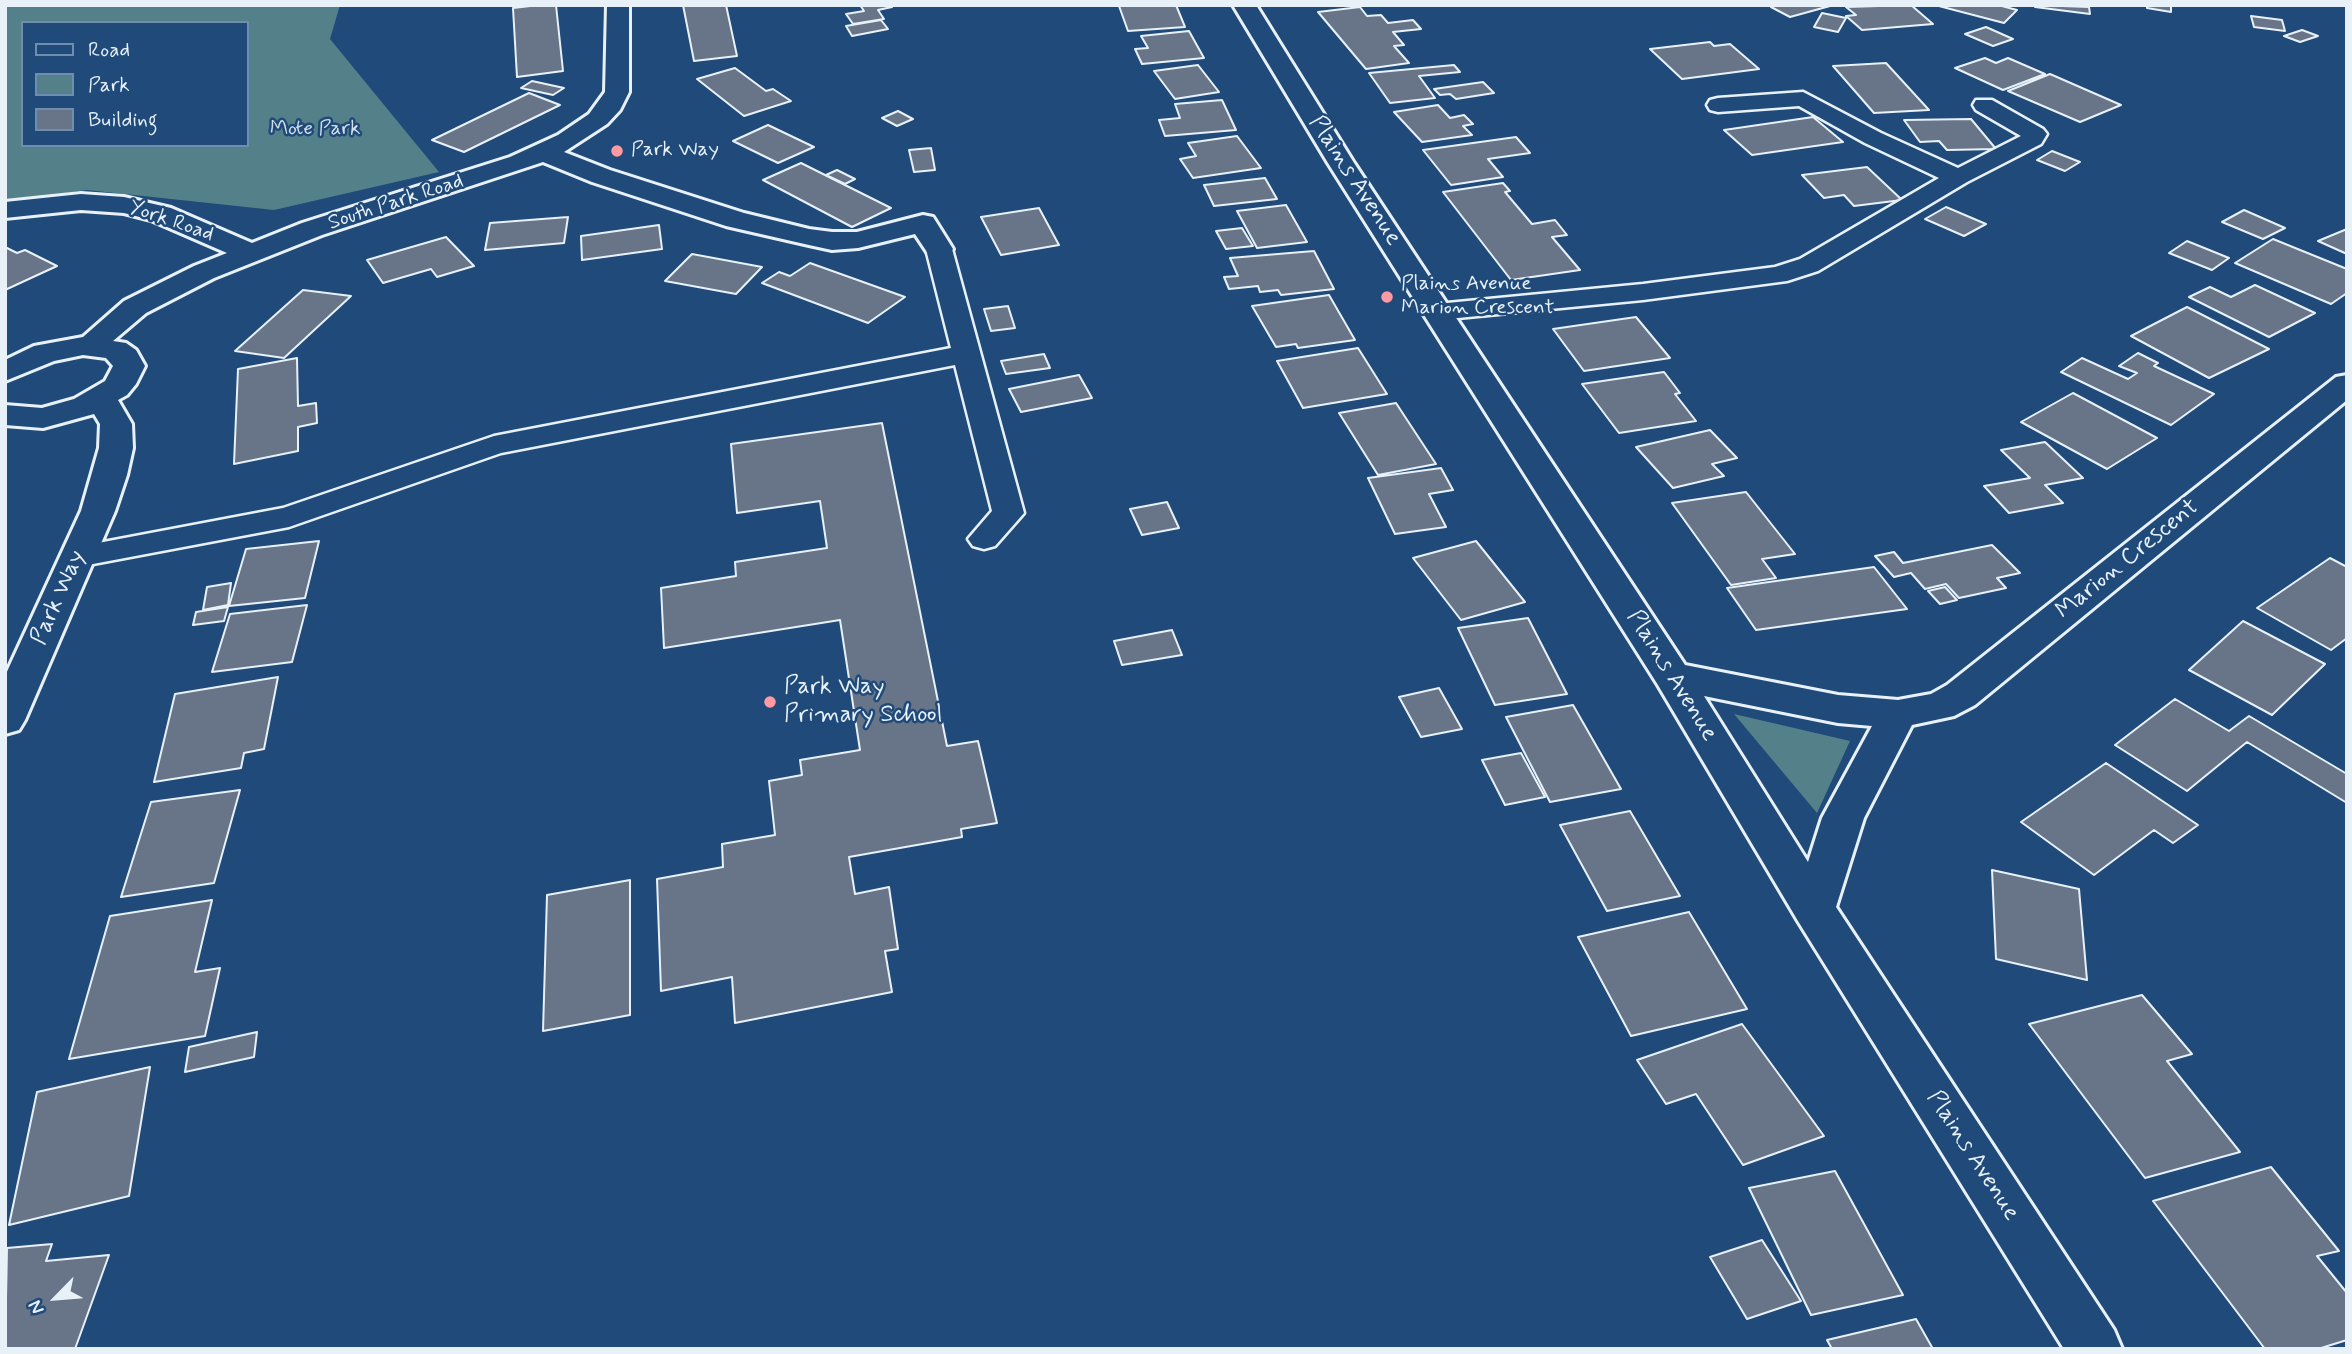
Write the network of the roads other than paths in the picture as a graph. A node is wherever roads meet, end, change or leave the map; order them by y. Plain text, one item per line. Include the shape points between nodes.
1 (618, 5) edge
2 (1244, 5) edge
3 (1718, 105) dead end
4 (1984, 105) dead end
5 (543, 153) junction
6 (1958, 177) junction
7 (5, 210) edge
8 (939, 249) joint
9 (251, 253) junction
10 (1437, 312) junction
11 (91, 346) junction
12 (966, 354) junction
13 (5, 372) edge
14 (2347, 384) edge
15 (101, 399) junction
16 (5, 415) edge
17 (984, 539) dead end
18 (77, 557) junction
19 (1672, 676) junction
20 (1898, 714) junction
21 (5, 720) edge
22 (1814, 909) junction
23 (2095, 1349) edge

1 - 5 street, South Park Road via 619,75 611,105 582,131
2 - 10 street, Plains Avenue
3 - 6 lane via 1803,99
4 - 6 lane via 2035,134
5 - 8 street via 736,220 832,241 858,240 923,223
5 - 9 street, South Park Road
6 - 10 lane via 1809,265 1778,275
7 - 9 street, York Road via 81,202 124,205 161,214
8 - 12 lane
9 - 11 street, South Park Road via 135,307
10 - 19 street, Plains Avenue
11 - 13 street via 45,353
11 - 15 street via 121,353 129,366 121,383
12 - 17 lane via 1008,513
12 - 18 lane via 494,445 289,517
14 - 20 street, Marion Crescent via 1961,695 1940,706
15 - 16 street via 52,416
15 - 18 street, Park Way via 116,424 116,448
18 - 21 street, Park Way
19 - 20 street, Marion Crescent via 1838,709
19 - 22 street, Plains Avenue
20 - 22 street via 1843,818
22 - 23 street, Plains Avenue

